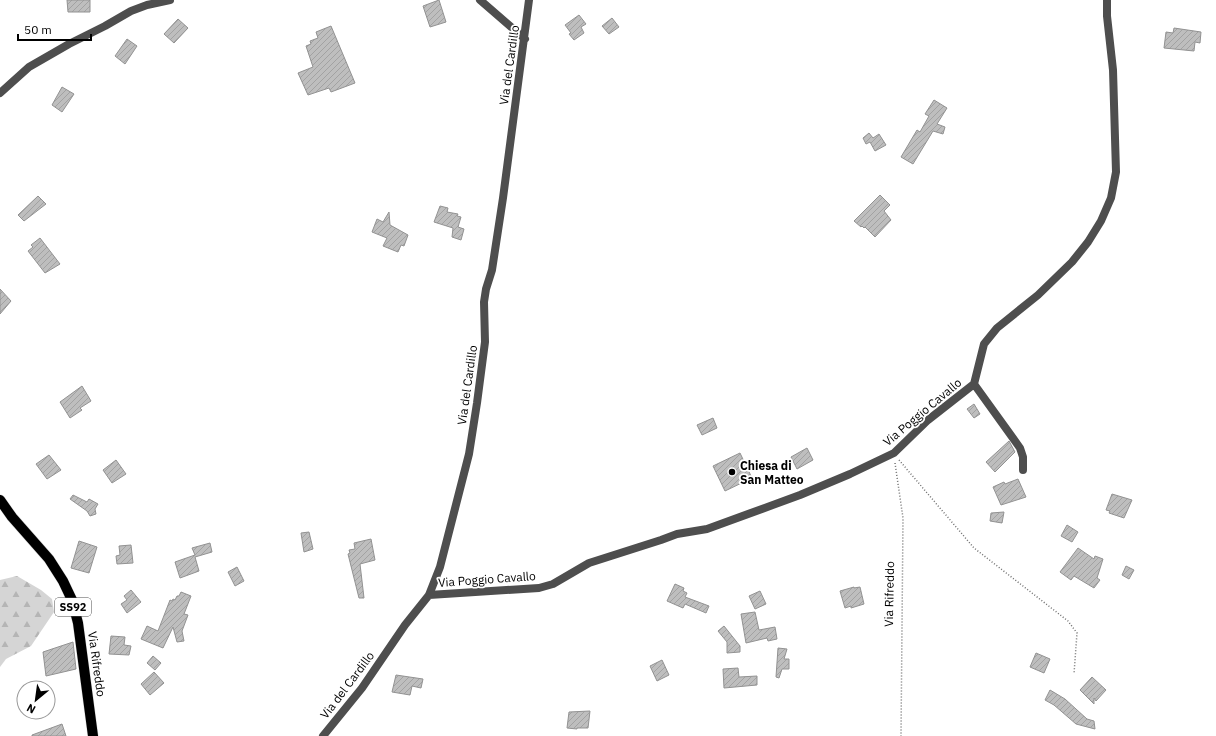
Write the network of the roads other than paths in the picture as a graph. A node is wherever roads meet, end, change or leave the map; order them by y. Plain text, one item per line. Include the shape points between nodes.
1 (170, 0) edge
2 (480, 0) edge
3 (529, 0) edge
4 (1107, 0) edge
5 (525, 39) junction
6 (0, 93) edge
7 (974, 384) junction
8 (1023, 470) dead end
9 (0, 500) edge
10 (429, 595) junction
11 (93, 736) edge
12 (324, 736) edge

1 - 6 street via 131,11 62,47 29,67
2 - 5 street
3 - 5 street, Via del Cardillo
4 - 7 street, Via Poggio Cavallo via 1114,70 1116,172 1111,198 1101,221 1072,262 1038,296 997,328 984,344
5 - 10 street, Via del Cardillo via 501,213 484,302 485,342 469,454 440,567
7 - 8 street via 1020,448
7 - 10 street, Via Poggio Cavallo via 928,420 894,453 807,492 707,529 677,534 589,563 553,584 539,588
9 - 11 main road, Via Rifreddo / SS92 via 49,559 72,600 82,647
10 - 12 street, Via del Cardillo

